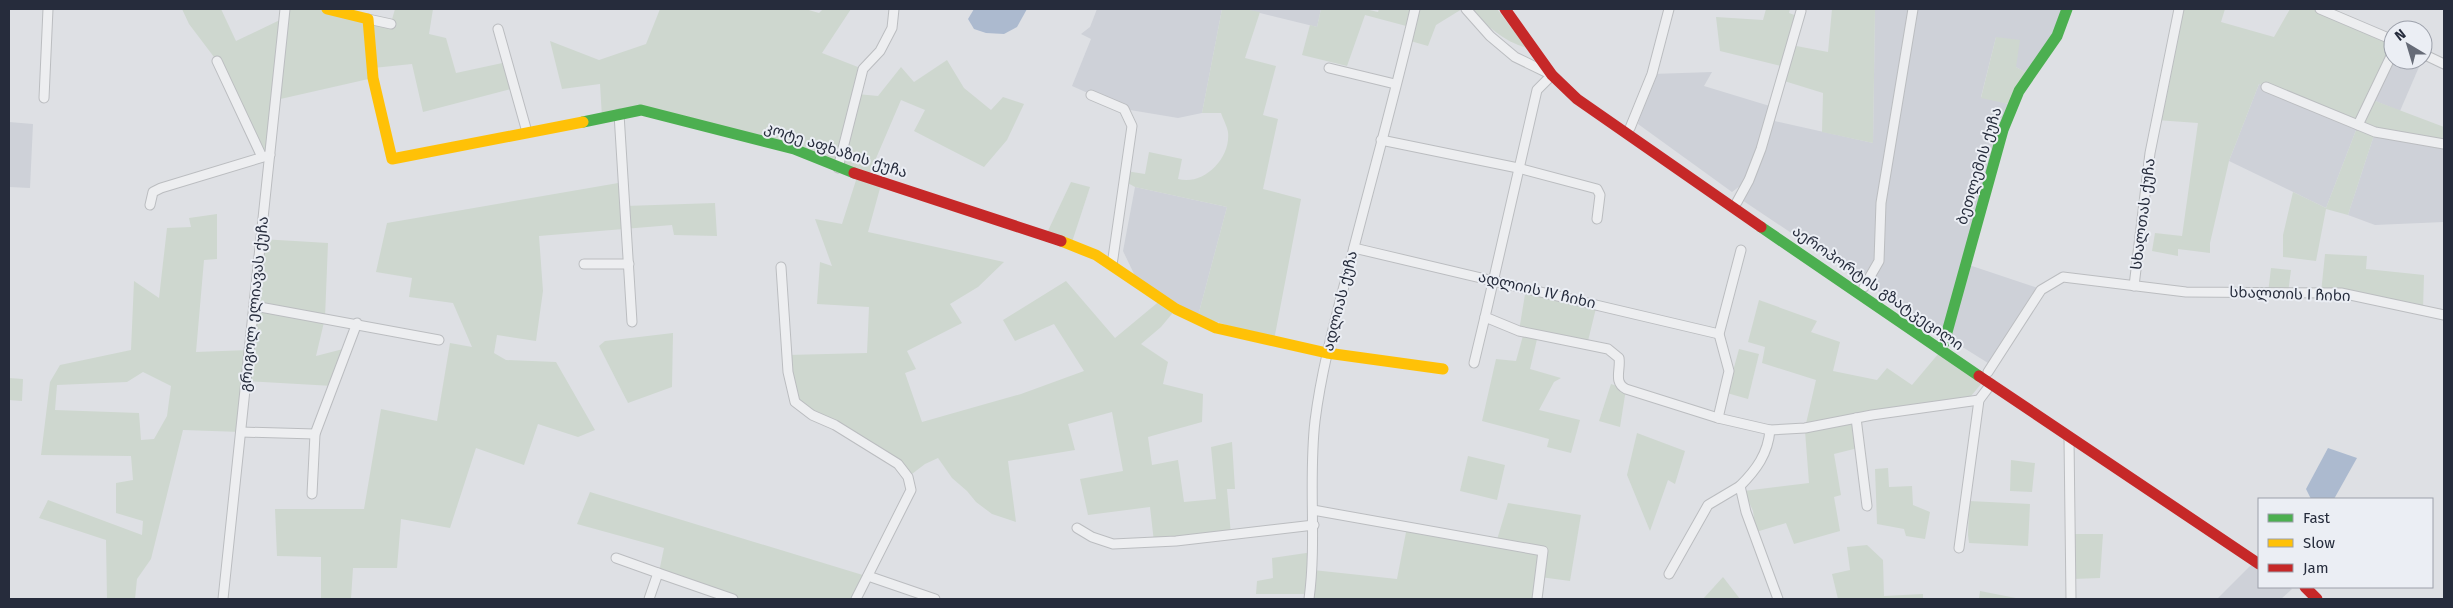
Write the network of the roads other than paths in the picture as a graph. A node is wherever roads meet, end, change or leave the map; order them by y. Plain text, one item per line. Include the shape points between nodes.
1 (48, 9) edge
2 (285, 9) edge
3 (327, 9) edge
4 (894, 9) edge
5 (1414, 9) edge
6 (1466, 9) edge
7 (1505, 9) edge
8 (1514, 9) edge
9 (1668, 9) edge
10 (1913, 9) edge
11 (2067, 9) edge
12 (2179, 9) edge
13 (2320, 9) edge
14 (1801, 12) dead end
15 (368, 19) junction
16 (391, 24) dead end
17 (498, 29) dead end
18 (2383, 36) edge
19 (1536, 47) junction
20 (1515, 58) junction
21 (217, 62) dead end
22 (1329, 68) dead end
23 (2384, 70) edge
24 (1552, 75) junction
25 (1395, 84) junction
26 (2266, 87) dead end
27 (1092, 95) dead end
28 (44, 98) dead end
29 (619, 114) junction
30 (2358, 125) junction
31 (1630, 128) junction
32 (527, 132) junction
33 (1381, 140) junction
34 (2444, 144) edge
35 (266, 156) junction
36 (838, 168) junction
37 (1518, 168) junction
38 (1736, 202) junction
39 (150, 206) dead end
40 (1597, 220) dead end
41 (1354, 248) junction
42 (1741, 250) dead end
43 (584, 264) dead end
44 (629, 264) junction
45 (1112, 265) junction
46 (781, 266) dead end
47 (1493, 280) junction
48 (2134, 286) junction
49 (1864, 287) junction
50 (254, 306) junction
51 (2444, 315) edge
52 (1485, 318) junction
53 (632, 322) dead end
54 (358, 323) junction
55 (1719, 334) junction
56 (439, 340) dead end
57 (1944, 342) junction
58 (1327, 353) junction
59 (1474, 363) dead end
60 (1443, 369) dead end
61 (1988, 372) junction
62 (1991, 384) junction
63 (1979, 400) junction
64 (1718, 418) junction
65 (1856, 418) junction
66 (1770, 430) junction
67 (241, 432) junction
68 (315, 434) junction
69 (2069, 438) junction
70 (1740, 486) junction
71 (312, 494) dead end
72 (1867, 506) dead end
73 (1313, 510) junction
74 (1314, 525) junction
75 (1077, 528) dead end
76 (1959, 548) dead end
77 (2258, 553) edge
78 (616, 558) dead end
79 (2258, 563) edge
80 (658, 573) junction
81 (1669, 574) dead end
82 (868, 576) junction
83 (2295, 588) edge
84 (2306, 588) edge
85 (223, 599) edge
86 (649, 599) edge
87 (733, 599) edge
88 (856, 599) edge
89 (935, 599) edge
90 (1309, 599) edge
91 (1537, 599) edge
92 (1778, 599) edge
93 (2071, 599) edge
94 (2306, 599) edge
95 (2318, 599) edge

1 - 28 street
2 - 35 street, გრიგოლ ელიავას ქუჩა
3 - 15 main road
4 - 36 street via 892,28 884,44 863,69
5 - 25 street, ადლიას ქუჩა
6 - 20 street
7 - 19 main road, აეროპორტის გზატკეცილი
8 - 19 main road, აეროპორტის გზატკეცილი
9 - 31 street via 1652,74
10 - 49 street via 1881,203 1879,260
11 - 57 main road, ბეთლემის ქუჩა via 2056,36 2019,91 2003,130
12 - 48 street, სხალთას ქუჩა via 2150,153
13 - 18 street
14 - 38 street via 1761,149
15 - 16 street
15 - 32 main road, კოტე აფხაზის ქუჩა via 373,78 392,159
17 - 32 street
19 - 20 street
19 - 24 main road, აეროპორტის გზატკეცილი
19 - 31 main road, აეროპორტის გზატკეცილი via 1582,92
20 - 24 street
21 - 35 street
22 - 25 street
23 - 30 street
24 - 37 street via 1537,90
24 - 62 main road, აეროპორტის გზატკეცილი via 1576,98 1626,135
25 - 33 street, ადლიას ქუჩა
26 - 30 street
27 - 45 street via 1124,109 1132,126
29 - 32 main road, კოტე აფხაზის ქუჩა
29 - 36 main road, კოტე აფხაზის ქუჩა via 641,110 666,114 794,149
29 - 44 street
30 - 34 street via 2375,132
31 - 38 main road, აეროპორტის გზატკეცილი
33 - 37 street
33 - 41 street, ადლიას ქუჩა
35 - 39 street via 161,188 153,192
35 - 50 street, გრიგოლ ელიავას ქუჩა
36 - 45 main road, კოტე აფხაზის ქუჩა via 1046,235 1096,254
37 - 40 street via 1597,189 1600,195
37 - 47 street
38 - 49 main road, აეროპორტის გზატკეცილი
41 - 47 street, ადლიის IV ჩიხი
41 - 58 street, ადლიას ქუჩა
42 - 55 street
43 - 44 street
44 - 53 street
45 - 58 main road, კოტე აფხაზის ქუჩა via 1176,309 1216,328
46 - 82 street via 788,372 795,402 898,464 908,477 911,490
47 - 52 street
47 - 55 street, ადლიის IV ჩიხი
48 - 51 street, სხალთის I ჩიხი via 2186,292 2341,293
48 - 61 street, სხალთას ქუჩა via 2063,277 2042,290
49 - 57 main road, აეროპორტის გზატკეცილი
50 - 54 street
50 - 67 street, გრიგოლ ელიავას ქუჩა
52 - 59 street
52 - 64 street via 1519,331 1608,349 1618,358 1620,386
54 - 56 street
54 - 68 street
55 - 64 street via 1729,371
57 - 61 main road, აეროპორტის გზატკეცილი
58 - 60 main road, კოტე აფხაზის ქუჩა
58 - 73 street, ადლიას ქუჩა via 1315,422
61 - 77 main road, აეროპორტის გზატკეცილი
62 - 63 street
62 - 69 main road, აეროპორტის გზატკეცილი
63 - 65 street
63 - 76 street
64 - 66 street
65 - 66 street via 1805,428
65 - 72 street
66 - 70 street via 1769,444 1762,458
67 - 68 street
67 - 85 street, გრიგოლ ელიავას ქუჩა
68 - 71 street
69 - 79 main road, აეროპორტის გზატკეცილი
69 - 93 street
70 - 81 street via 1708,506
70 - 92 street via 1746,512
73 - 74 street, ადლიას ქუჩა
73 - 91 street via 1543,551
74 - 75 street via 1176,541 1113,544 1092,538
74 - 90 street, ადლიას ქუჩა
78 - 80 street
80 - 86 street
80 - 87 street
82 - 88 street
82 - 89 street
83 - 94 main road
84 - 95 main road

